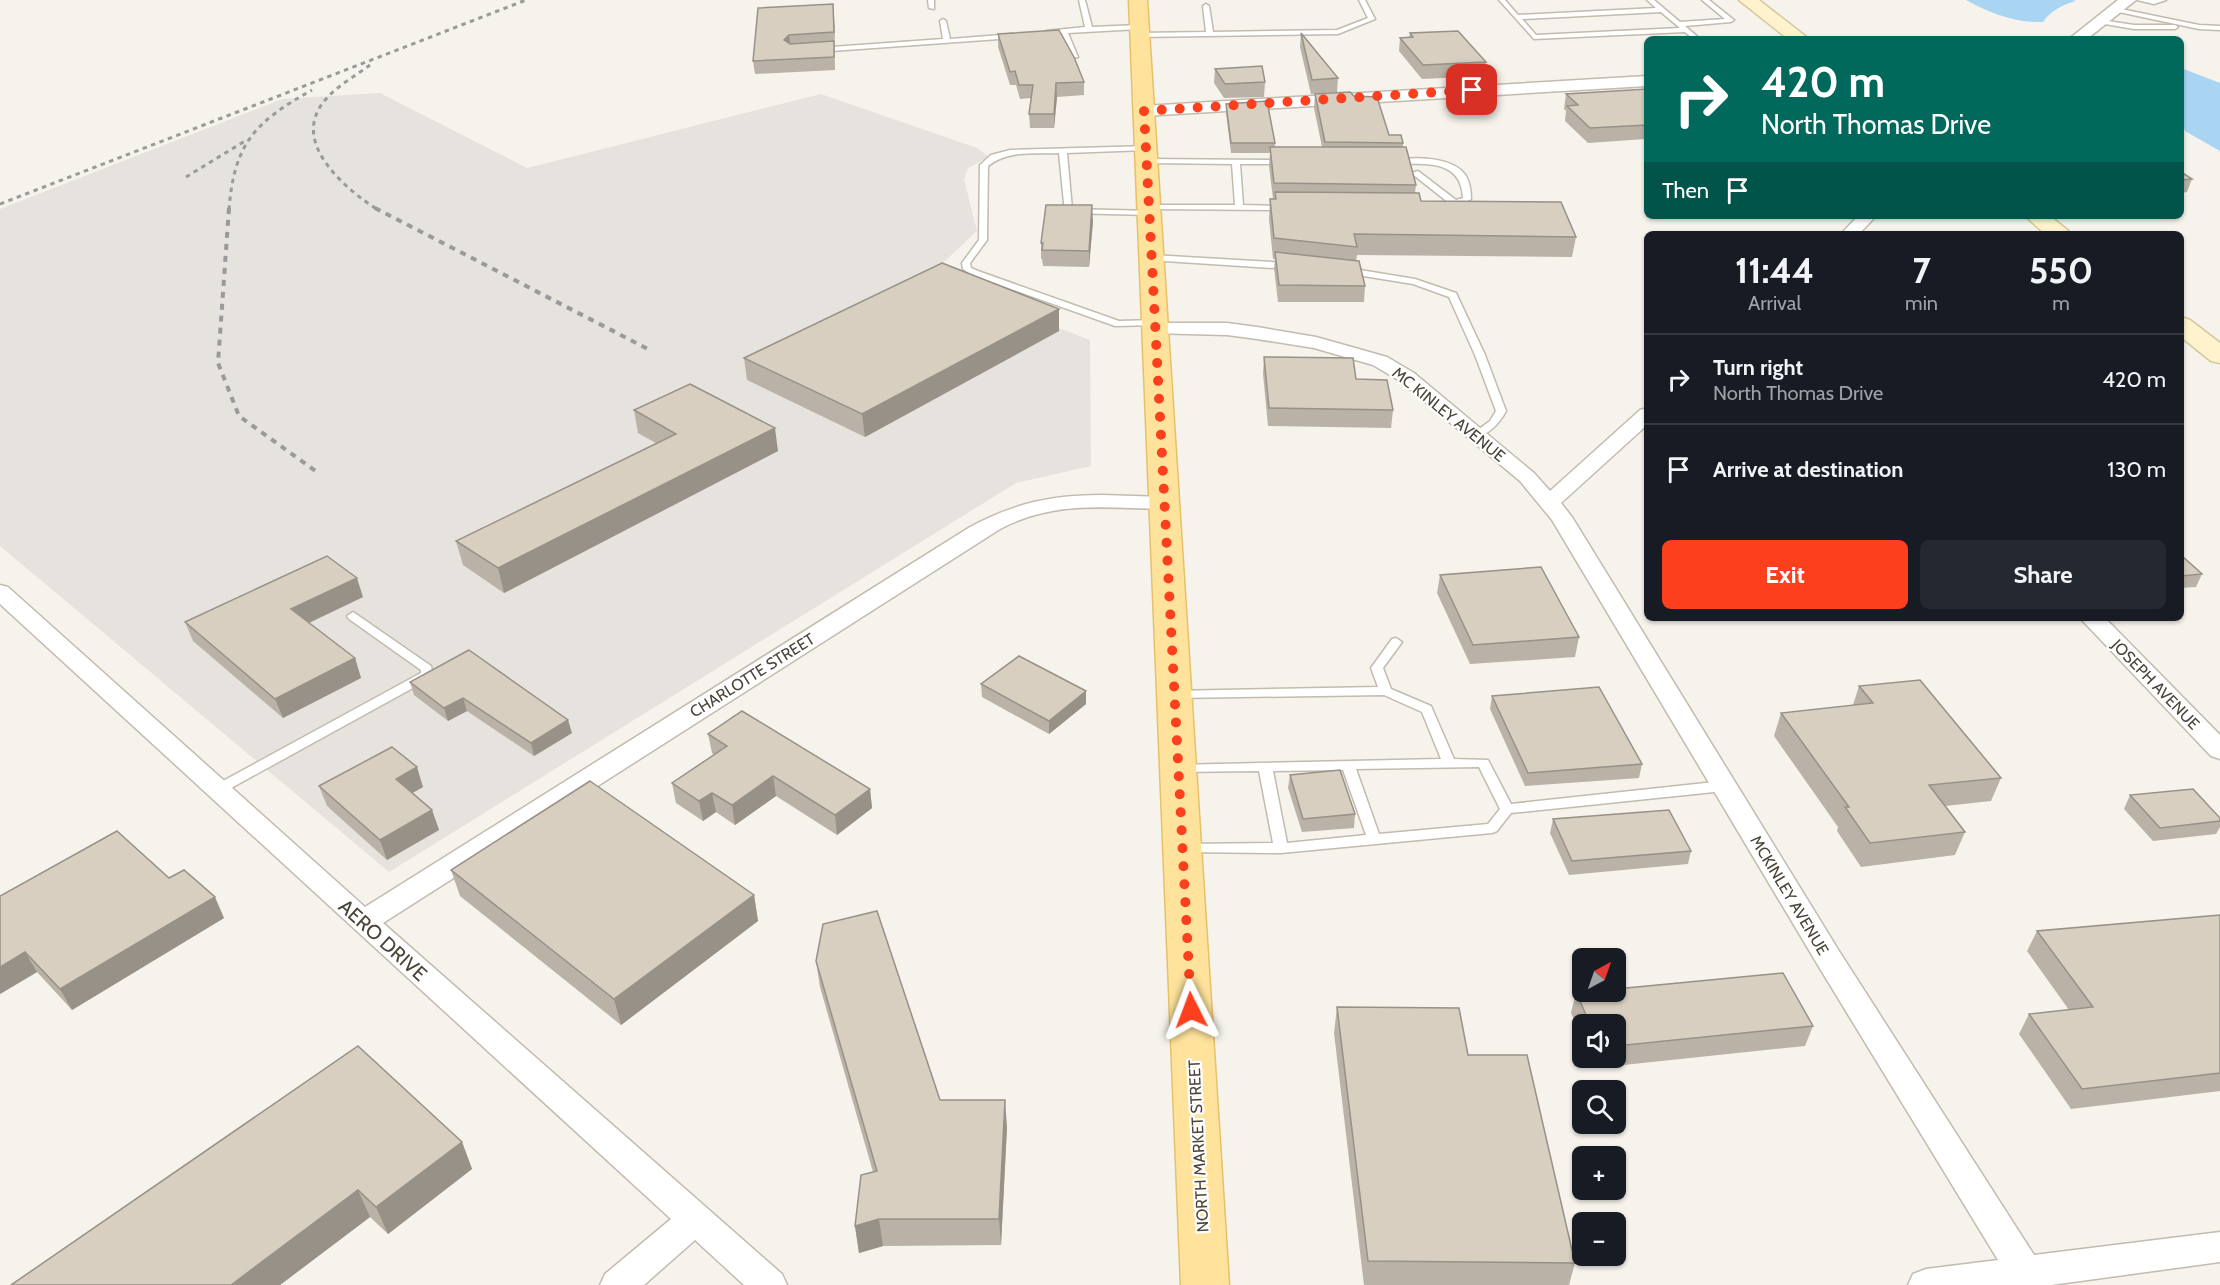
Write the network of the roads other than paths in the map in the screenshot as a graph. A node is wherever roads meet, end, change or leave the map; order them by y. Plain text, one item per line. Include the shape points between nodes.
1 (931, 0) edge
2 (1082, 0) edge
3 (1362, 0) edge
4 (1502, 0) edge
5 (1650, 0) edge
6 (1705, 0) edge
7 (1748, 0) edge
8 (2140, 0) edge
9 (2163, 0) edge
10 (2122, 5) edge
11 (1206, 6) dead end
12 (932, 8) dead end
13 (1662, 10) junction
14 (1518, 17) junction
15 (943, 21) dead end
16 (1139, 21) edge
17 (2101, 22) junction
18 (1678, 24) junction
19 (2199, 27) junction
20 (2220, 28) edge
21 (1089, 29) junction
22 (1686, 30) junction
23 (1064, 32) junction
24 (1041, 34) edge
25 (1210, 34) junction
26 (1018, 36) edge
27 (1693, 36) edge
28 (1796, 36) edge
29 (2081, 36) edge
30 (947, 42) junction
31 (813, 50) edge
32 (1075, 57) edge
33 (1644, 81) edge
34 (1144, 111) junction
35 (1063, 150) junction
36 (1147, 155) junction
37 (1236, 161) junction
38 (1294, 162) edge
39 (1388, 162) edge
40 (1415, 173) edge
41 (1456, 204) junction
42 (1239, 207) junction
43 (1298, 208) edge
44 (1437, 208) edge
45 (1150, 210) junction
46 (1865, 219) edge
47 (2040, 219) edge
48 (1852, 231) edge
49 (2056, 231) edge
50 (1152, 258) junction
51 (1297, 266) edge
52 (1334, 268) edge
53 (1156, 326) junction
54 (2184, 327) edge
55 (2220, 355) edge
56 (1644, 417) edge
57 (1476, 435) junction
58 (1550, 502) junction
59 (1165, 503) junction
60 (0, 592) edge
61 (353, 615) dead end
62 (2095, 621) edge
63 (1396, 642) dead end
64 (1386, 692) junction
65 (1175, 694) junction
66 (2220, 750) edge
67 (1449, 764) junction
68 (1347, 765) junction
69 (1264, 766) junction
70 (1179, 768) junction
71 (1724, 786) junction
72 (217, 790) junction
73 (1507, 809) junction
74 (1374, 839) junction
75 (1281, 848) junction
76 (1183, 849) junction
77 (363, 922) junction
78 (694, 1220) junction
79 (2220, 1247) edge
80 (2029, 1279) edge
81 (618, 1285) edge
82 (769, 1285) edge
83 (1205, 1285) edge
84 (1926, 1285) edge

1 - 12 lane
2 - 21 lane
3 - 25 lane via 1372,19 1338,32
4 - 14 lane
5 - 13 lane
6 - 18 lane via 1731,20
7 - 28 main road
8 - 9 lane
10 - 17 street
10 - 19 lane
11 - 25 lane
13 - 14 lane
13 - 18 lane
14 - 22 lane via 1534,37
15 - 30 lane
16 - 21 lane
16 - 25 lane
16 - 34 main road, NORTH MARKET STREET
17 - 19 lane via 2134,27
17 - 29 street
18 - 22 lane
19 - 20 lane
21 - 23 lane
22 - 27 lane
23 - 24 lane
23 - 32 lane
26 - 30 lane
30 - 31 lane
33 - 34 street
34 - 36 main road, NORTH MARKET STREET
35 - 36 lane
35 - 45 lane via 1068,211
35 - 53 lane via 1010,152 984,165 983,240 966,263 967,269 1118,324
36 - 37 lane
36 - 45 main road, NORTH MARKET STREET
37 - 38 lane
37 - 42 lane
39 - 41 lane via 1434,162 1456,170 1468,188 1467,199
40 - 41 lane
41 - 44 lane
42 - 43 lane
42 - 45 lane
45 - 50 main road, NORTH MARKET STREET
46 - 48 street
47 - 49 main road
50 - 51 lane
50 - 53 main road, NORTH MARKET STREET
52 - 57 lane via 1415,282 1453,295 1501,411 1494,423
53 - 57 street, MC KINLEY AVENUE via 1227,329 1360,353 1392,367
53 - 59 main road, NORTH MARKET STREET
54 - 55 main road
56 - 58 street
57 - 58 street, MC KINLEY AVENUE via 1527,477
58 - 71 street, MCKINLEY AVENUE
59 - 65 main road, NORTH MARKET STREET
59 - 77 street, CHARLOTTE STREET via 1038,506 978,532
60 - 72 street, AERO DRIVE
61 - 72 lane via 427,669 427,675
62 - 66 street, JOSEPH AVENUE
63 - 64 lane via 1377,668
64 - 65 lane
64 - 67 lane via 1427,709
65 - 70 main road, NORTH MARKET STREET
67 - 68 lane
67 - 73 lane via 1483,763
68 - 69 lane
68 - 74 lane
69 - 70 lane
69 - 75 lane
70 - 76 main road, NORTH MARKET STREET
71 - 73 lane
71 - 80 street, MCKINLEY AVENUE
72 - 77 street, AERO DRIVE
73 - 74 lane via 1492,828
74 - 75 lane
75 - 76 lane
76 - 83 main road, NORTH MARKET STREET
77 - 78 street, AERO DRIVE
78 - 81 street
78 - 82 street, AERO DRIVE
79 - 80 street
80 - 84 street

